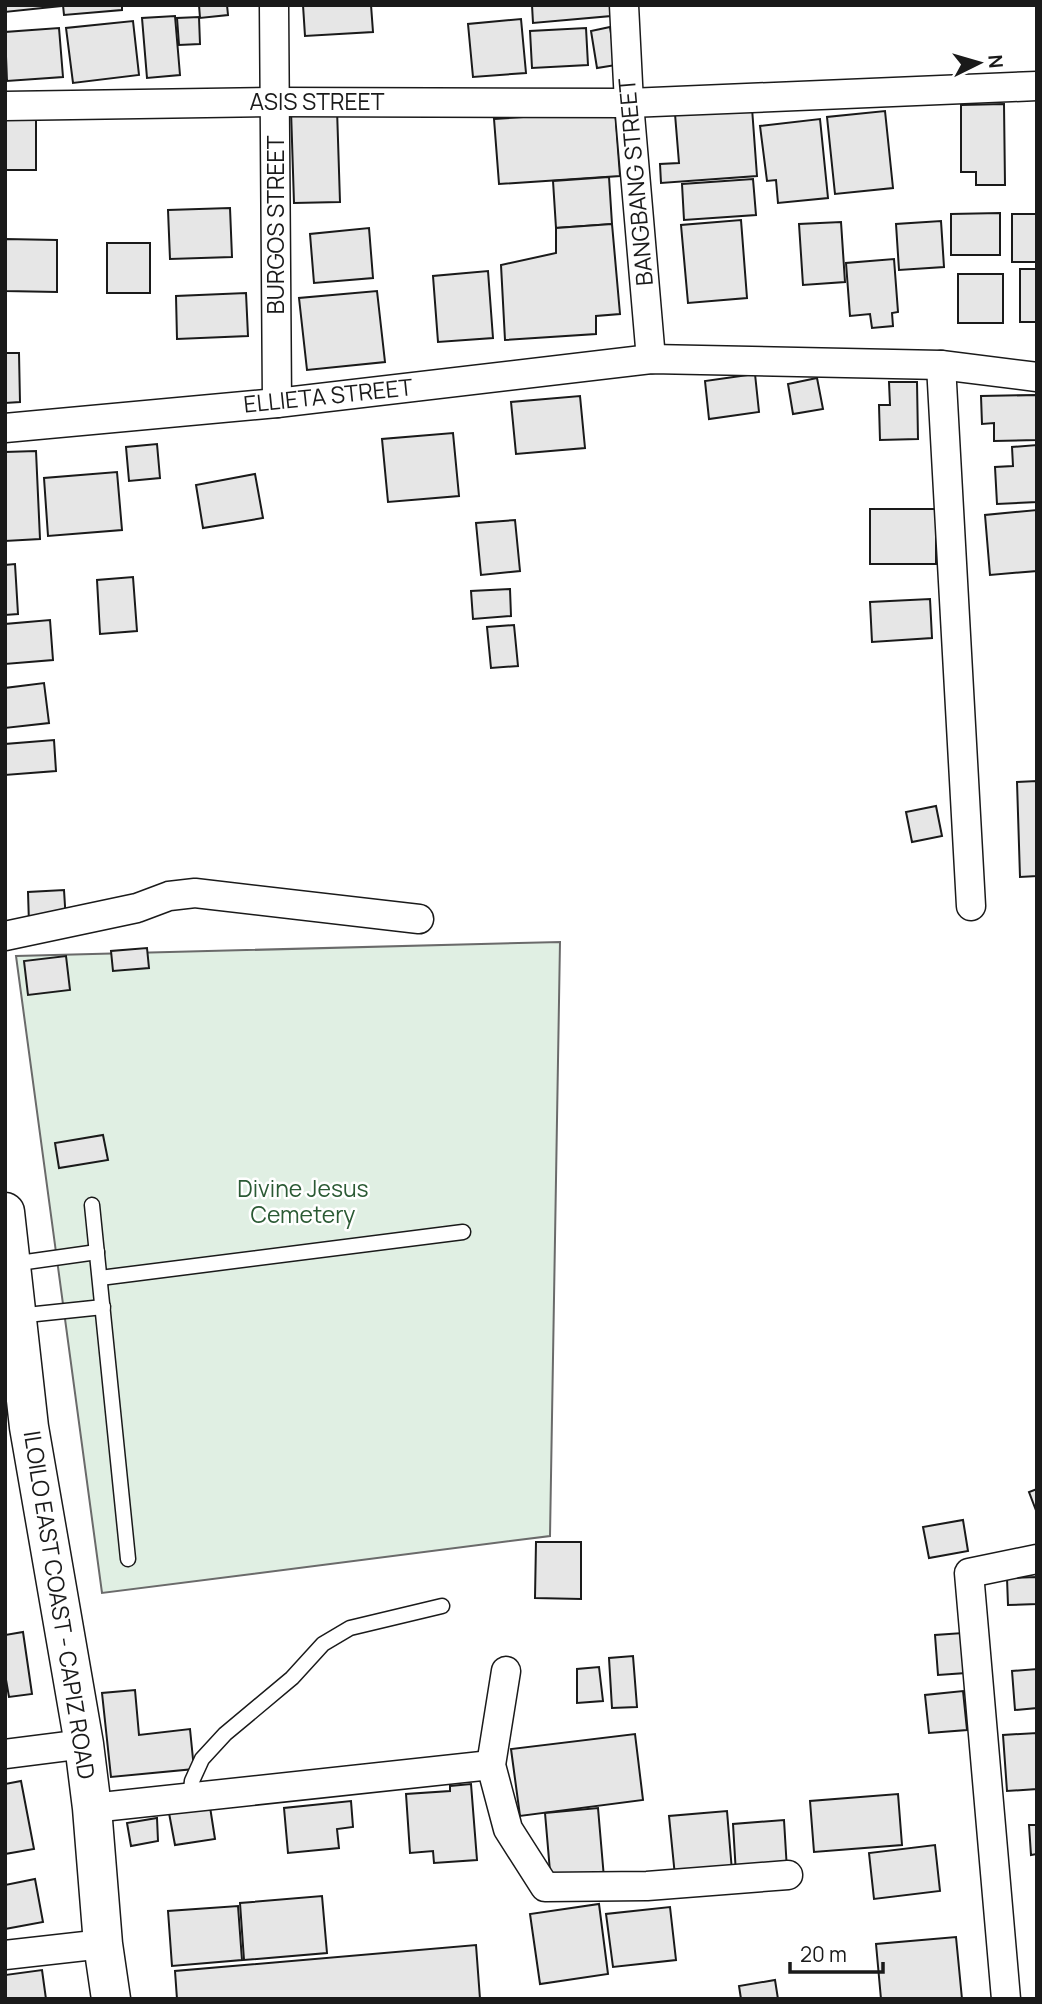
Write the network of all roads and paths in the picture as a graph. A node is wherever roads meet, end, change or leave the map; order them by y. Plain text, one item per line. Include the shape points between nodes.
1 (274, 5) edge
2 (624, 5) edge
3 (1037, 86) edge
4 (275, 102) junction
5 (629, 103) junction
6 (5, 106) edge
7 (651, 359) junction
8 (941, 365) junction
9 (1037, 377) edge
10 (277, 402) junction
11 (5, 428) edge
12 (971, 906) dead end
13 (419, 919) dead end
14 (5, 936) edge
15 (92, 1205) dead end
16 (5, 1212) edge
17 (463, 1232) dead end
18 (97, 1252) junction
19 (11, 1264) junction
20 (100, 1278) junction
21 (103, 1307) junction
22 (17, 1316) junction
23 (128, 1559) dead end
24 (1037, 1559) edge
25 (443, 1606) dead end
26 (506, 1671) dead end
27 (84, 1744) junction
28 (5, 1754) edge
29 (491, 1765) junction
30 (190, 1797) junction
31 (92, 1808) junction
32 (788, 1875) dead end
33 (103, 1944) junction
34 (5, 1955) edge
35 (111, 1999) edge
36 (1006, 1999) edge

1 - 4 street, BURGOS STREET
2 - 5 street, BANGBANG STREET
3 - 5 street, ASIS STREET
4 - 5 street, ASIS STREET
4 - 6 street, ASIS STREET
4 - 10 street, BURGOS STREET
5 - 7 street, BANGBANG STREET
7 - 8 street, ELLIETA STREET
7 - 10 street, ELLIETA STREET
8 - 9 street, ELLIETA STREET
8 - 12 street
10 - 11 street, ELLIETA STREET
13 - 14 street via 195,893
15 - 18 lane
16 - 19 main road, ILOILO EAST COAST - CAPIZ ROAD
17 - 20 lane
18 - 19 lane
18 - 20 lane
19 - 22 main road, ILOILO EAST COAST - CAPIZ ROAD
20 - 21 lane
21 - 22 lane
21 - 23 lane
22 - 27 main road, ILOILO EAST COAST - CAPIZ ROAD via 23,1427
24 - 36 street via 969,1573
25 - 30 lane via 350,1628 323,1644 202,1759
26 - 29 street
27 - 28 street
27 - 31 main road, ILOILO EAST COAST - CAPIZ ROAD
29 - 30 street
29 - 32 street via 508,1829 545,1887 647,1886
30 - 31 street
31 - 33 main road, ILOILO EAST COAST - CAPIZ ROAD
33 - 34 street
33 - 35 main road, ILOILO EAST COAST - CAPIZ ROAD

